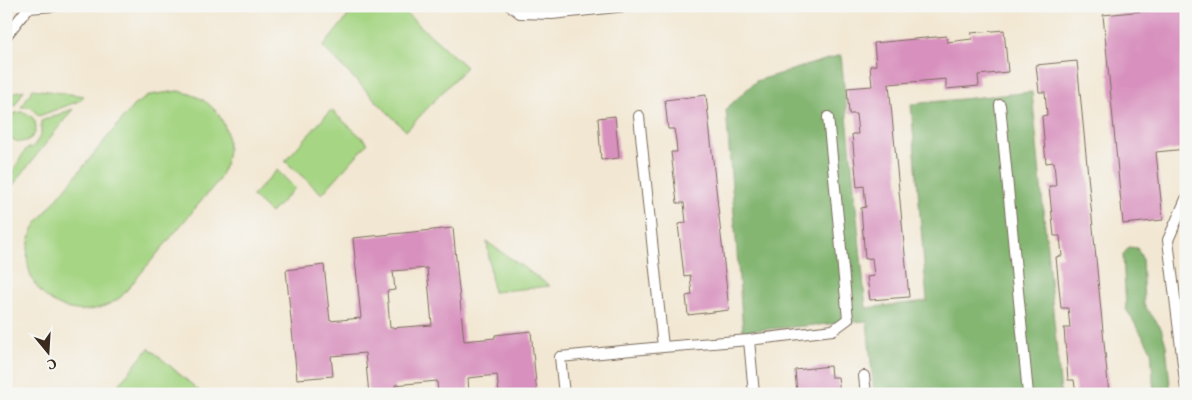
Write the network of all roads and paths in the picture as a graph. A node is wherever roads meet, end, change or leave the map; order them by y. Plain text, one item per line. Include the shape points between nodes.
1 (54, 6) edge
2 (511, 6) edge
3 (626, 6) edge
4 (6, 36) edge
5 (1000, 105) dead end
6 (638, 116) dead end
7 (828, 117) dead end
8 (1186, 199) edge
9 (749, 340) junction
10 (663, 347) junction
11 (864, 376) dead end
12 (1186, 389) edge
13 (564, 394) edge
14 (754, 394) edge
15 (866, 394) edge
16 (1028, 394) edge

1 - 4 lane via 28,8
2 - 3 lane via 520,13 552,14
5 - 16 lane
6 - 10 lane
7 - 9 lane via 848,319 833,330
8 - 12 lane via 1168,240
9 - 10 lane
9 - 14 lane
10 - 13 lane via 560,357
11 - 15 lane

